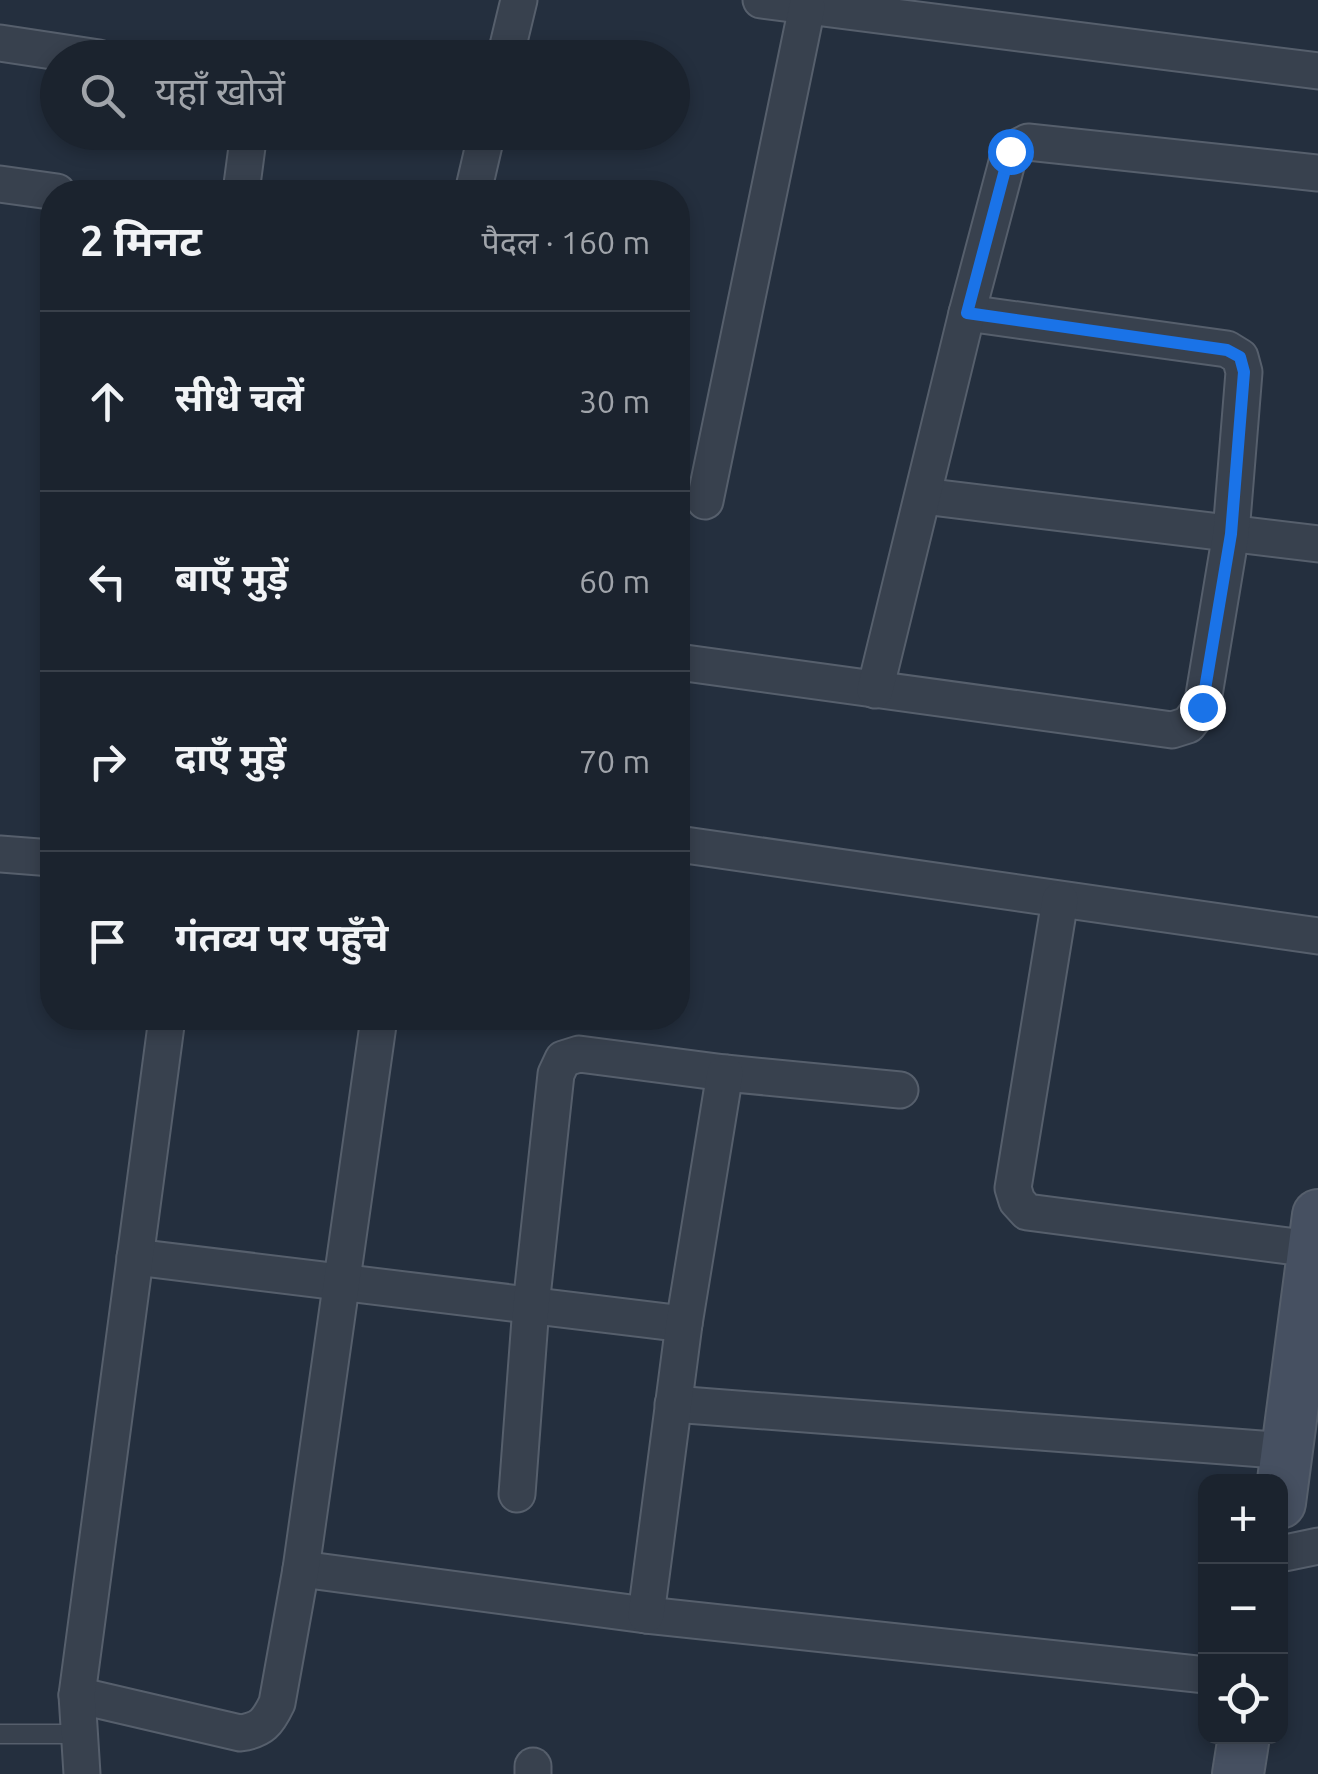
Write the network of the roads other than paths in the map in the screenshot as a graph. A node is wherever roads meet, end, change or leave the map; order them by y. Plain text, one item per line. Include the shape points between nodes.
1 (519, 0) edge
2 (761, 0) edge
3 (807, 7) junction
4 (509, 40) edge
5 (0, 43) edge
6 (40, 49) edge
7 (1318, 71) edge
8 (246, 150) edge
9 (483, 150) edge
10 (1318, 173) edge
11 (242, 180) edge
12 (476, 180) edge
13 (0, 184) edge
14 (40, 190) edge
15 (967, 313) junction
16 (923, 496) junction
17 (705, 501) dead end
18 (1231, 534) junction
19 (1318, 544) edge
20 (690, 664) edge
21 (875, 690) junction
22 (690, 846) edge
23 (0, 854) edge
24 (40, 857) edge
25 (1060, 900) junction
26 (1318, 936) edge
27 (165, 1030) edge
28 (377, 1030) edge
29 (725, 1074) junction
30 (900, 1090) dead end
31 (1315, 1232) edge
32 (135, 1257) junction
33 (342, 1282) junction
34 (531, 1306) junction
35 (684, 1324) junction
36 (674, 1404) junction
37 (1288, 1450) junction
38 (1284, 1474) edge
39 (516, 1494) dead end
40 (1318, 1546) edge
41 (1288, 1552) edge
42 (301, 1569) junction
43 (646, 1615) junction
44 (1198, 1675) edge
45 (77, 1695) junction
46 (0, 1734) edge
47 (80, 1734) junction
48 (1243, 1744) edge
49 (82, 1774) edge
50 (1238, 1774) edge

1 - 4 street
2 - 3 street
3 - 7 street
3 - 17 street
5 - 6 street
8 - 11 street
9 - 12 street
10 - 15 street via 1022,143 1006,157
13 - 14 street
15 - 16 street
15 - 18 street via 1240,357
16 - 18 street
16 - 21 street
18 - 19 street
18 - 21 street via 1202,707 1188,725 1172,730
20 - 21 street
22 - 25 street
23 - 24 street
25 - 26 street
25 - 31 street via 1013,1188 1017,1201 1027,1212
27 - 32 street
28 - 33 street
29 - 30 street
29 - 34 street via 580,1054 562,1060
29 - 35 street
31 - 37 street
32 - 33 street
32 - 45 street
33 - 34 street
33 - 42 street
34 - 35 street
34 - 39 street
35 - 36 street
36 - 37 street
36 - 43 street
37 - 38 street
40 - 41 street
42 - 43 street
42 - 45 street via 277,1703 255,1731 224,1731
43 - 44 street
45 - 47 street
46 - 47 lane
47 - 49 street
48 - 50 street

